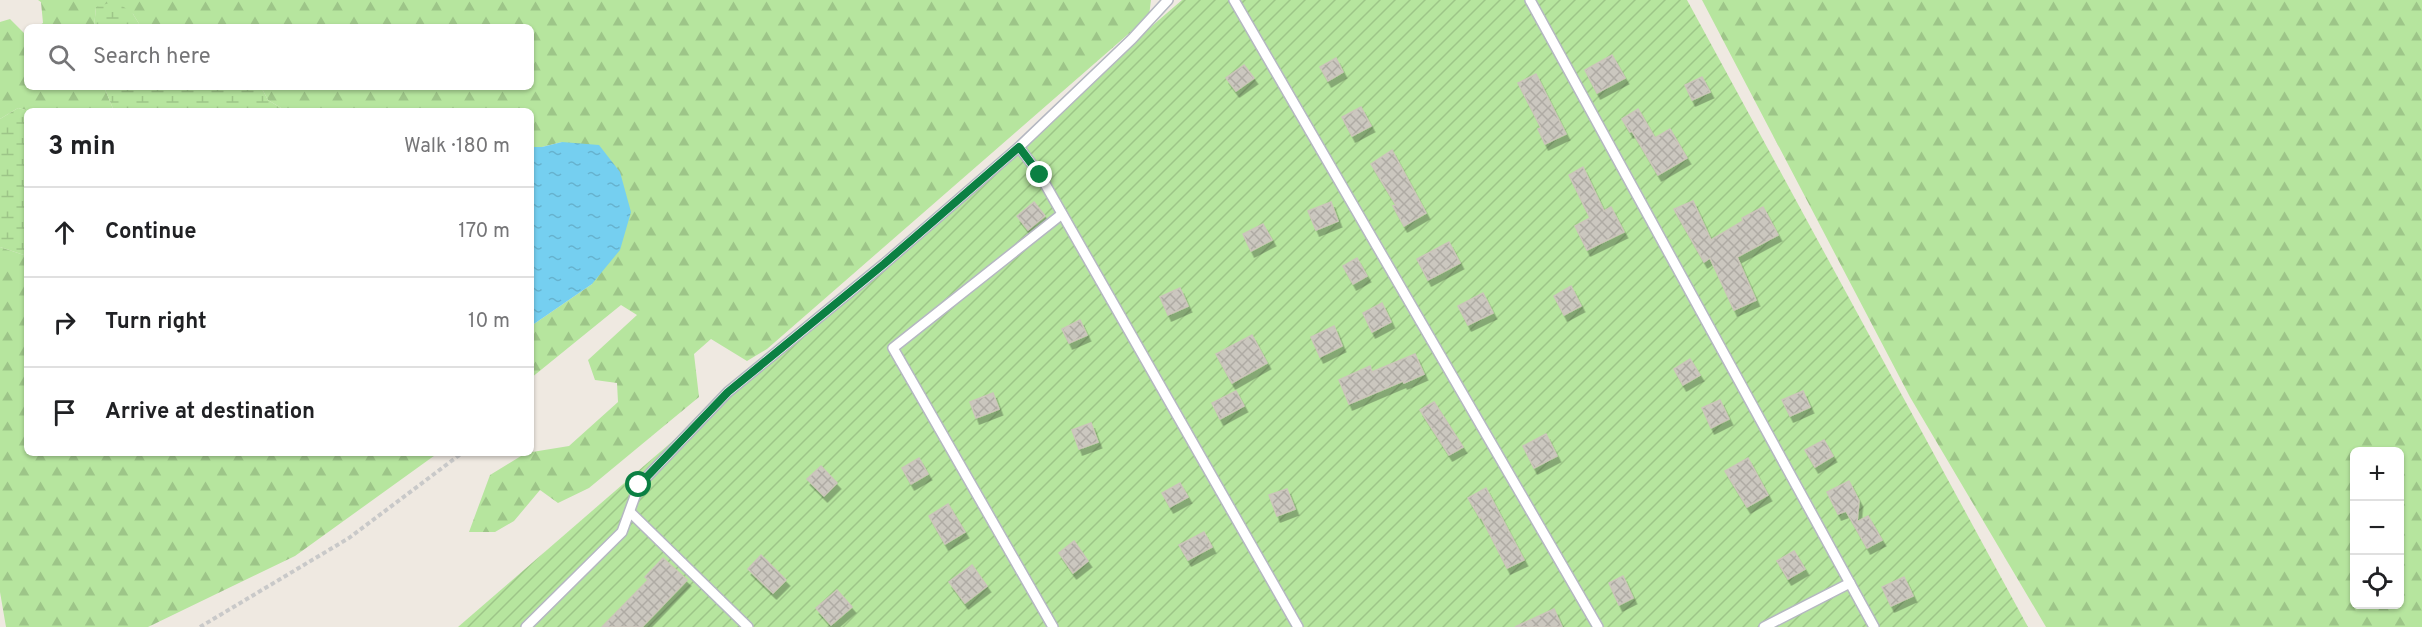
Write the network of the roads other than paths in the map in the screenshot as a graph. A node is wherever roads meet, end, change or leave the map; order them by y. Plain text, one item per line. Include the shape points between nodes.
1 (1168, 0) edge
2 (1233, 0) edge
3 (1530, 0) edge
4 (1019, 147) junction
5 (1062, 214) junction
6 (630, 512) junction
7 (1850, 583) junction
8 (526, 627) edge
9 (748, 627) edge
10 (1053, 627) edge
11 (1298, 627) edge
12 (1598, 627) edge
13 (1764, 627) edge
14 (1874, 627) edge

1 - 4 lane
2 - 12 lane
3 - 7 lane
4 - 5 lane
4 - 6 lane via 728,392 639,485
5 - 10 lane via 893,348
5 - 11 lane
6 - 8 lane via 622,532
6 - 9 lane
7 - 13 lane
7 - 14 lane

